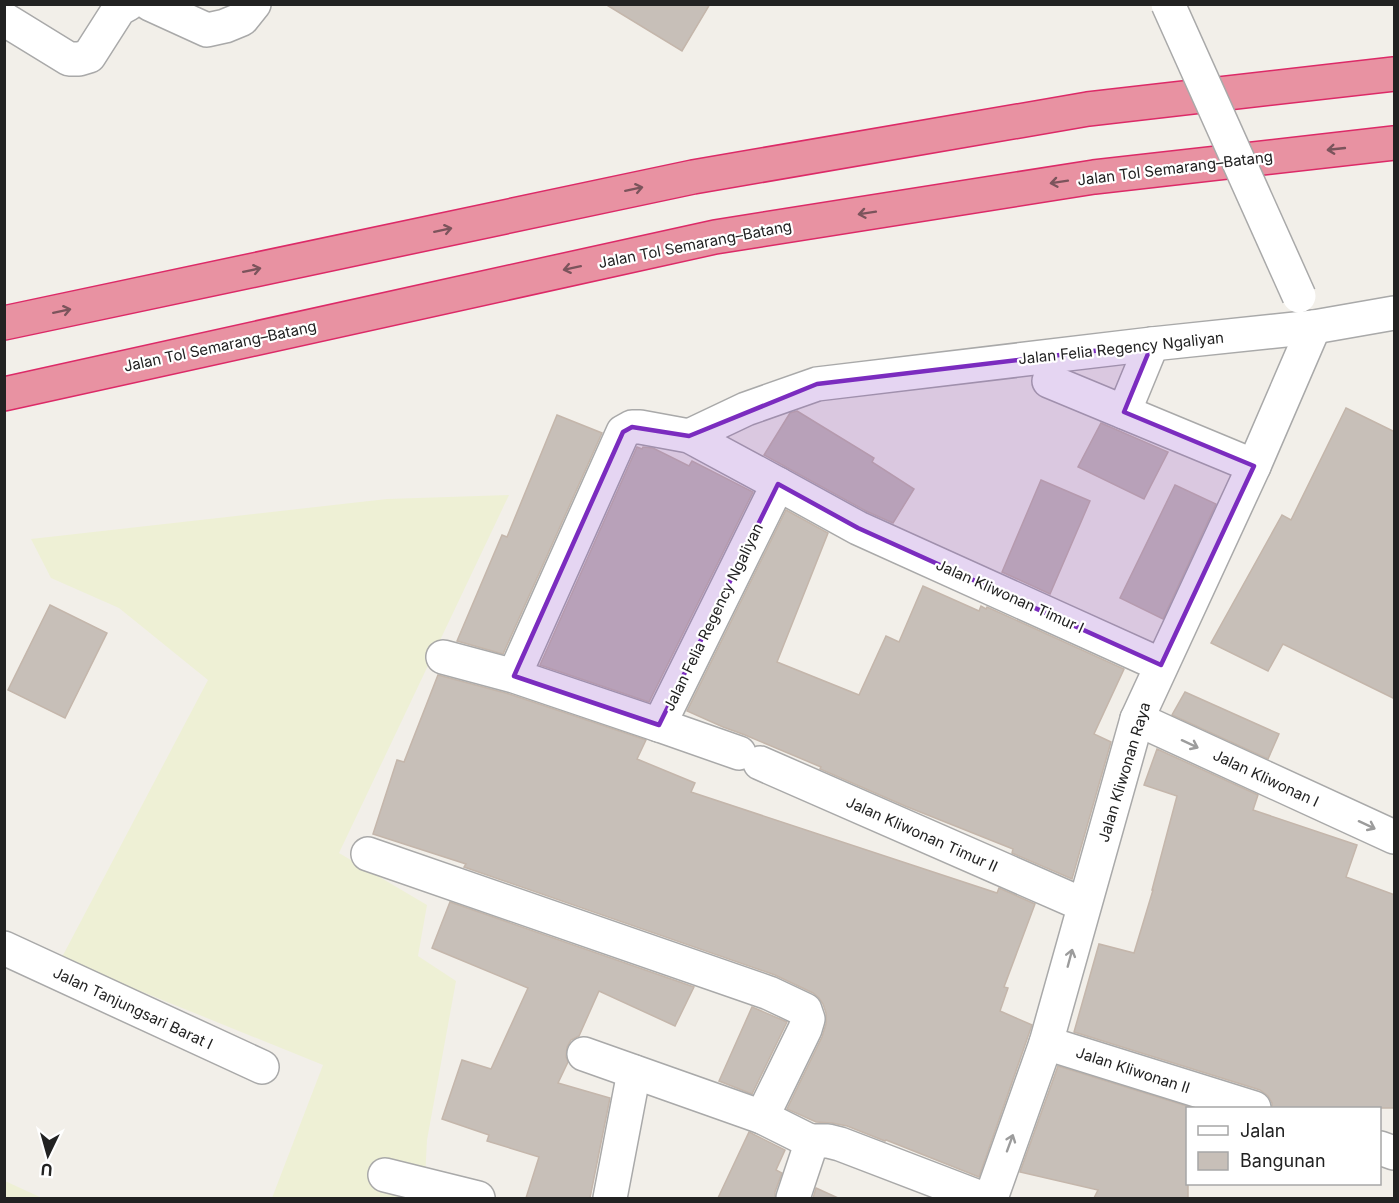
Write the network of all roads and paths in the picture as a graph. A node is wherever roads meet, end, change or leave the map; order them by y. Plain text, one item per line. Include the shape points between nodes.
1 (128, 4) edge
2 (150, 4) edge
3 (254, 4) edge
4 (1168, 4) edge
5 (4, 19) edge
6 (1395, 74) edge
7 (1395, 143) edge
8 (1395, 313) edge
9 (4, 323) edge
10 (1314, 327) junction
11 (1152, 344) junction
12 (1049, 381) dead end
13 (4, 394) edge
14 (1124, 412) junction
15 (689, 436) junction
16 (1254, 466) junction
17 (778, 484) junction
18 (443, 657) dead end
19 (1161, 665) junction
20 (514, 676) junction
21 (1137, 719) junction
22 (659, 725) junction
23 (1395, 837) edge
24 (368, 854) dead end
25 (1084, 905) junction
26 (4, 948) edge
27 (1046, 1043) junction
28 (584, 1054) dead end
29 (262, 1067) dead end
30 (634, 1072) junction
31 (1251, 1107) edge
32 (762, 1116) junction
33 (810, 1140) junction
34 (385, 1175) dead end
35 (478, 1198) edge
36 (610, 1198) edge
37 (793, 1198) edge
38 (981, 1198) edge
39 (991, 1198) edge

1 - 5 street via 118,9 89,56 79,59 69,59
2 - 3 street via 207,30 242,19
4 - 10 street, bridge
9 -> 6 highway via 693,177 1088,109
7 -> 13 highway, Jalan Tol Semarang–Batang via 1094,177 715,237
8 - 10 street, Jalan Felia Regency Ngaliyan
10 - 11 street, Jalan Felia Regency Ngaliyan
10 - 16 street, Jalan Kliwonan Raya
11 - 14 street
11 - 15 street, Jalan Felia Regency Ngaliyan via 817,384 746,409
12 - 14 street
14 - 16 street
15 - 17 street
15 - 20 street via 640,427 623,432
16 - 19 street, Jalan Kliwonan Raya
17 - 19 street, Jalan Kliwonan Timur I via 858,528
17 - 22 street, Jalan Felia Regency Ngaliyan
18 - 20 street, Jalan Felia Regency Ngaliyan
19 - 21 street, Jalan Kliwonan Raya
20 - 22 street, Jalan Felia Regency Ngaliyan
21 -> 23 street, Jalan Kliwonan I
21 - 25 street, Jalan Kliwonan Raya
22 - 25 street, Jalan Kliwonan Timur II via 749,758
24 - 32 street via 769,993 805,1010 805,1029
27 -> 25 street, Jalan Kliwonan Raya
26 - 29 street, Jalan Tanjungsari Barat I
27 - 31 street, Jalan Kliwonan II
39 -> 27 street, Jalan Kliwonan Raya
28 - 30 street
30 - 32 street
30 - 36 street
32 - 33 street
33 - 37 street
33 - 38 street via 834,1143
34 - 35 street

